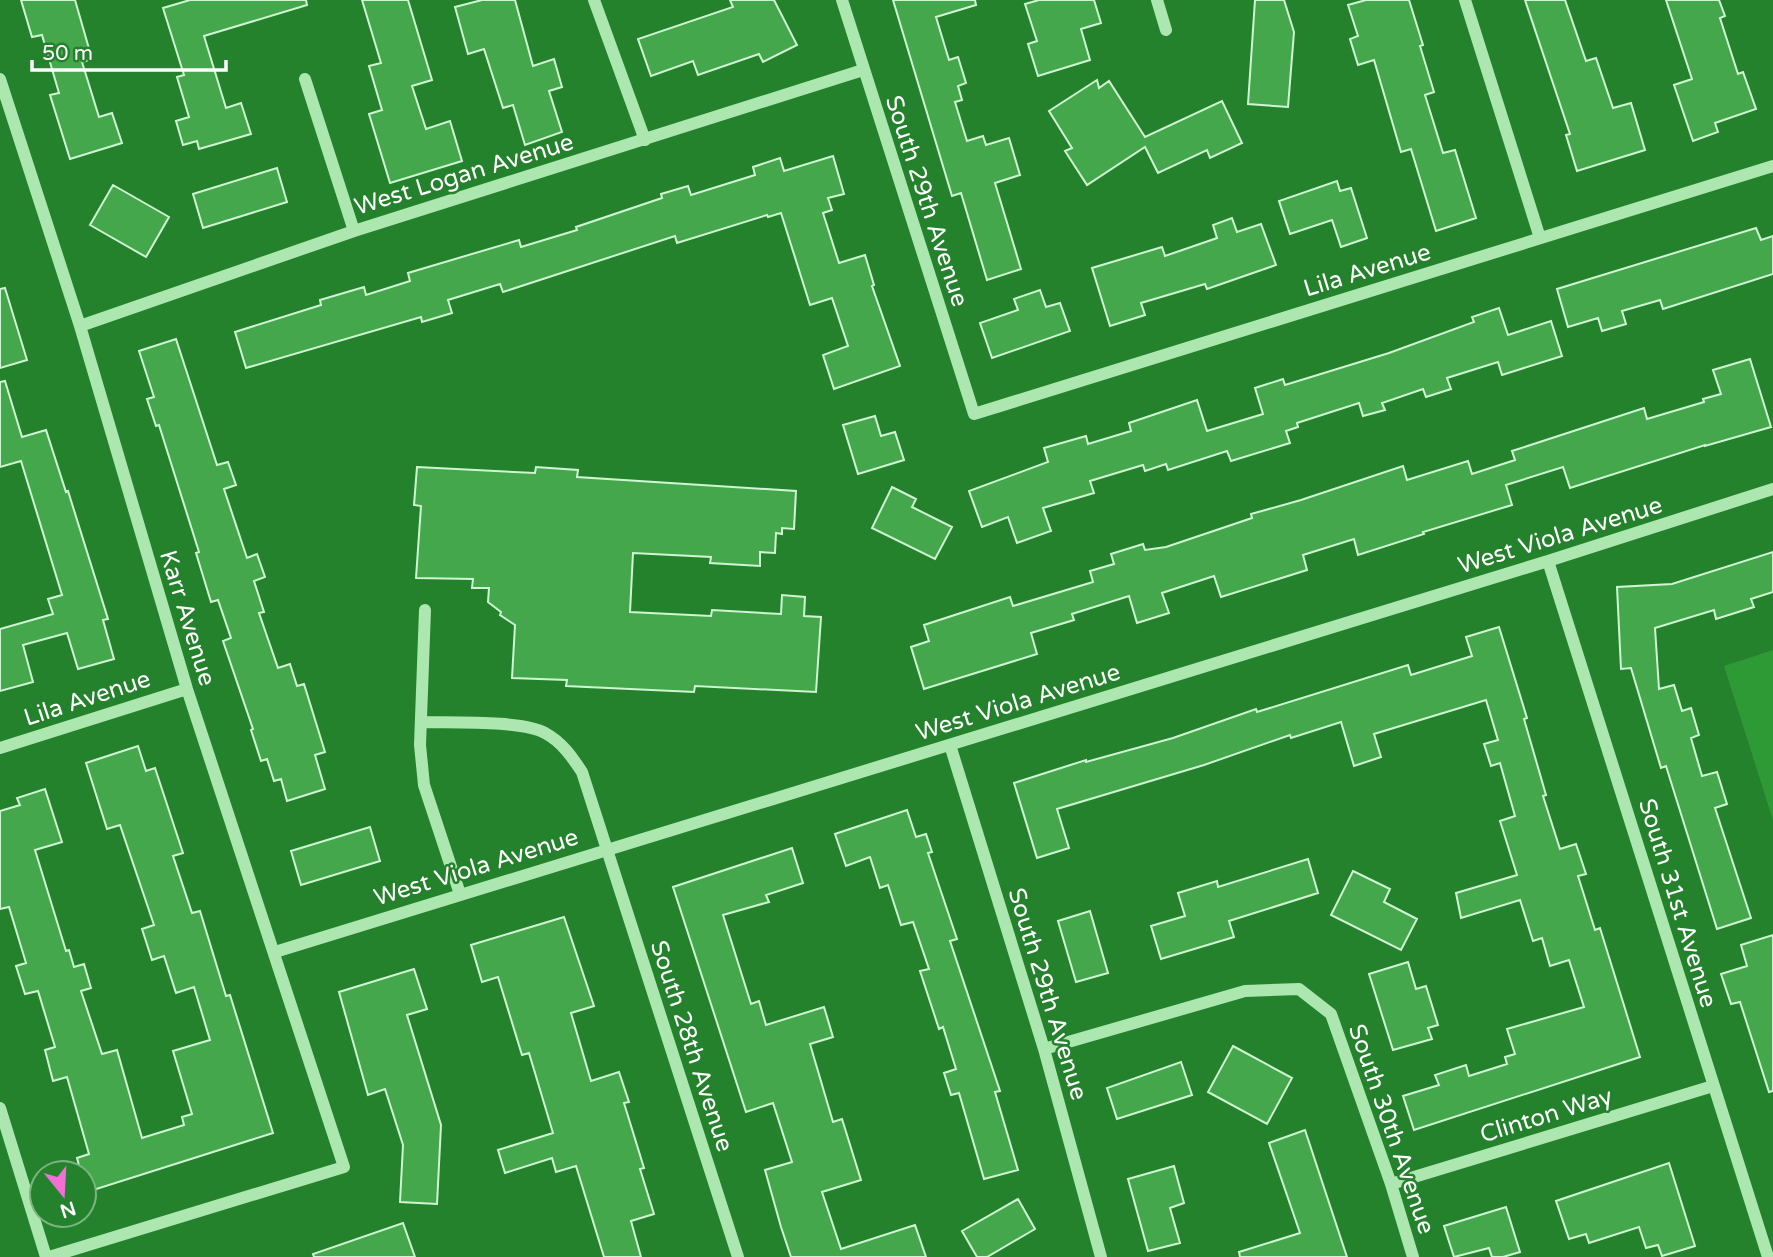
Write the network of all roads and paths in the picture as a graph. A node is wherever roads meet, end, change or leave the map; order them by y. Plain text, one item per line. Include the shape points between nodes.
1 (594, 0) edge
2 (842, 0) edge
3 (1157, 0) edge
4 (1465, 0) edge
5 (1166, 30) dead end
6 (863, 70) junction
7 (0, 79) edge
8 (305, 79) dead end
9 (645, 140) junction
10 (1773, 166) edge
11 (354, 230) junction
12 (1540, 238) junction
13 (80, 326) junction
14 (974, 414) joint
15 (1773, 489) edge
16 (1548, 561) junction
17 (425, 610) dead end
18 (187, 689) junction
19 (421, 722) junction
20 (950, 745) junction
21 (0, 748) edge
22 (605, 849) junction
23 (460, 894) junction
24 (275, 952) junction
25 (1044, 1049) junction
26 (1713, 1086) junction
27 (0, 1108) edge
28 (1391, 1184) junction
29 (47, 1257) edge
30 (738, 1257) edge
31 (1101, 1257) edge
32 (1413, 1257) edge
33 (1768, 1257) edge

1 - 9 street
2 - 6 street, South 29th Avenue
3 - 5 street
4 - 12 street
6 - 9 street, West Logan Avenue
6 - 14 street, South 29th Avenue
7 - 13 street, Karr Avenue
8 - 11 street
9 - 11 street, West Logan Avenue
10 - 12 street, Lila Avenue
11 - 13 street, West Logan Avenue
12 - 14 street, Lila Avenue
13 - 18 street, Karr Avenue
15 - 16 street, West Viola Avenue
16 - 20 street, West Viola Avenue
16 - 26 street, South 31st Avenue
17 - 19 street
18 - 21 street, Lila Avenue
18 - 24 street, Karr Avenue
19 - 22 street, South 28th Avenue via 506,724 544,732 567,750 582,772
19 - 23 street via 424,785
20 - 22 street, West Viola Avenue
20 - 25 street, South 29th Avenue
22 - 23 street, West Viola Avenue
22 - 30 street, South 28th Avenue
23 - 24 street, West Viola Avenue
24 - 29 street, Karr Avenue via 344,1167
25 - 28 street, South 30th Avenue via 1244,991 1298,989 1331,1014
25 - 31 street, South 29th Avenue
26 - 28 street, Clinton Way
26 - 33 street, South 31st Avenue
27 - 29 street
28 - 32 street, South 30th Avenue

